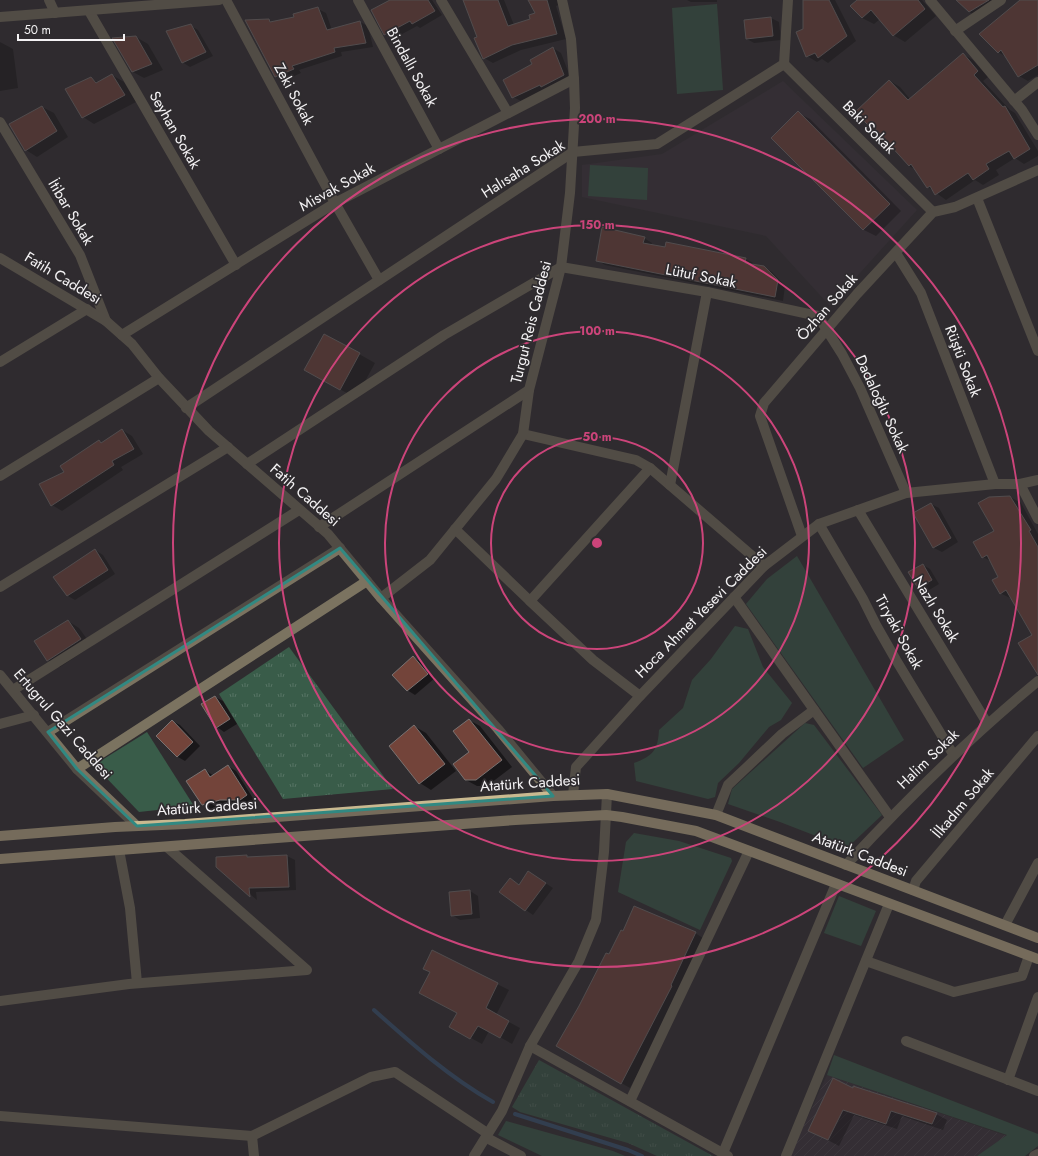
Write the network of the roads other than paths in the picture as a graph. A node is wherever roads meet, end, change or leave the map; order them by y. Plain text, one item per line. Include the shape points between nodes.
1 (49, 0) edge
2 (219, 0) edge
3 (226, 0) edge
4 (358, 0) edge
5 (441, 0) edge
6 (562, 0) edge
7 (788, 0) edge
8 (930, 0) edge
9 (1001, 0) edge
10 (156, 3) edge
11 (89, 11) junction
12 (55, 13) junction
13 (0, 17) edge
14 (955, 30) junction
15 (784, 64) junction
16 (574, 79) junction
17 (1038, 82) edge
18 (1014, 101) junction
19 (508, 113) junction
20 (0, 122) edge
21 (1038, 135) edge
22 (439, 149) junction
23 (573, 152) junction
24 (1038, 170) edge
25 (977, 198) junction
26 (335, 203) junction
27 (933, 212) junction
28 (896, 253) junction
29 (0, 258) edge
30 (236, 264) junction
31 (561, 267) junction
32 (379, 280) junction
33 (707, 292) junction
34 (87, 309) junction
35 (106, 321) junction
36 (827, 330) junction
37 (122, 335) junction
38 (1038, 351) edge
39 (0, 362) edge
40 (159, 378) junction
41 (530, 390) junction
42 (186, 408) junction
43 (523, 434) junction
44 (228, 447) junction
45 (247, 464) junction
46 (650, 468) junction
47 (0, 476) edge
48 (1038, 480) edge
49 (995, 484) junction
50 (1020, 484) junction
51 (670, 485) junction
52 (906, 493) junction
53 (299, 510) junction
54 (858, 510) junction
55 (1038, 519) edge
56 (819, 524) junction
57 (319, 527) junction
58 (455, 529) junction
59 (802, 536) junction
60 (340, 548) junction
61 (764, 566) junction
62 (367, 581) junction
63 (0, 587) edge
64 (734, 597) junction
65 (381, 598) junction
66 (530, 601) junction
67 (0, 675) edge
68 (1038, 681) edge
69 (13, 690) junction
70 (640, 696) junction
71 (814, 710) junction
72 (34, 715) junction
73 (987, 723) junction
74 (0, 724) edge
75 (48, 732) junction
76 (1038, 736) edge
77 (953, 754) junction
78 (77, 769) junction
79 (607, 794) junction
80 (573, 795) junction
81 (553, 796) junction
82 (606, 815) junction
83 (716, 815) junction
84 (890, 817) junction
85 (137, 826) junction
86 (0, 836) edge
87 (167, 847) junction
88 (119, 850) junction
89 (749, 852) junction
90 (0, 859) edge
91 (1038, 863) edge
92 (846, 865) junction
93 (836, 884) junction
94 (913, 890) junction
95 (889, 904) junction
96 (1005, 925) junction
97 (1038, 938) edge
98 (1034, 958) edge
99 (866, 961) junction
100 (137, 983) junction
101 (1038, 997) edge
102 (0, 1001) edge
103 (906, 1041) dead end
104 (530, 1046) junction
105 (1008, 1080) junction
106 (1038, 1091) edge
107 (630, 1100) junction
108 (0, 1116) edge
109 (252, 1136) junction
110 (487, 1138) junction
111 (726, 1154) edge
112 (1038, 1154) edge
113 (254, 1156) edge
114 (474, 1156) edge
115 (521, 1156) edge
116 (786, 1156) edge
117 (1034, 1156) edge

1 - 12 street
2 - 10 street
3 - 26 street, Zeki Sokak
4 - 22 street, Bindallı Sokak
5 - 19 street
6 - 16 street, Turgut Reis Caddesi via 571,39
7 - 15 street
8 - 14 street
9 - 14 street
10 - 11 street
11 - 12 street
11 - 30 street, Seyhan Sokak
12 - 13 street
14 - 18 street
15 - 23 street, Halısaha Sokak via 657,144
15 - 27 street, Baki Sokak
16 - 19 street, Misvak Sokak
16 - 23 street, Turgut Reis Caddesi
17 - 18 street
18 - 21 street
19 - 22 street, Misvak Sokak
20 - 35 street, İtibar Sokak via 80,255
22 - 26 street, Misvak Sokak
23 - 31 street, Turgut Reis Caddesi
23 - 32 street, Halısaha Sokak
24 - 25 street
25 - 27 street
25 - 38 street
26 - 30 street, Misvak Sokak
26 - 32 street, Zeki Sokak
27 - 28 street, Özhan Sokak
28 - 36 street, Özhan Sokak
28 - 49 street, Rüştü Sokak via 921,293
29 - 34 street, Fatih Caddesi
30 - 37 street, Misvak Sokak
31 - 33 street, Lütuf Sokak
31 - 41 street, Turgut Reis Caddesi
31 - 45 street via 444,335
32 - 42 street, Halısaha Sokak
33 - 36 street, Lütuf Sokak via 818,316
33 - 51 street
34 - 35 street, Fatih Caddesi
34 - 39 street
35 - 37 street, Fatih Caddesi
36 - 52 street, Dadaloğlu Sokak via 860,388
36 - 59 street, Özhan Sokak via 764,403 760,416
37 - 40 street, Fatih Caddesi
40 - 42 street, Fatih Caddesi
40 - 47 street
41 - 43 street, Turgut Reis Caddesi
41 - 57 street
42 - 44 street, Fatih Caddesi
43 - 46 street via 636,460
43 - 58 street, Turgut Reis Caddesi via 496,479
44 - 45 street, Fatih Caddesi
44 - 63 street
45 - 53 street, Fatih Caddesi
46 - 51 street
46 - 66 street
48 - 50 street, Hoca Ahmet Yesevi Caddesi
49 - 50 street, Hoca Ahmet Yesevi Caddesi
49 - 52 street, Hoca Ahmet Yesevi Caddesi
50 - 55 street
51 - 61 street
52 - 54 street, Hoca Ahmet Yesevi Caddesi
53 - 57 street, Fatih Caddesi
53 - 69 street
54 - 56 street, Hoca Ahmet Yesevi Caddesi
54 - 73 street, Nazlı Sokak
56 - 59 street, Hoca Ahmet Yesevi Caddesi
56 - 77 street, Tiryaki Sokak
57 - 60 street, Fatih Caddesi
58 - 65 street, Turgut Reis Caddesi via 430,560
58 - 66 street
59 - 61 street, Hoca Ahmet Yesevi Caddesi
60 - 62 street, Fatih Caddesi
60 - 75 street
61 - 64 street, Hoca Ahmet Yesevi Caddesi
62 - 65 street, Fatih Caddesi
62 - 78 street
64 - 70 street, Hoca Ahmet Yesevi Caddesi
64 - 71 street
65 - 81 street, Fatih Caddesi via 498,729
66 - 70 street via 593,660
67 - 69 street, Ertugrul Gazi Caddesi
68 - 73 street, Halim Sokak
69 - 72 street, Ertugrul Gazi Caddesi
70 - 80 street, Hoca Ahmet Yesevi Caddesi via 576,767
71 - 83 street via 782,734 728,785
71 - 84 street
72 - 74 street
72 - 75 street, Ertugrul Gazi Caddesi
73 - 77 street, Halim Sokak
75 - 78 street, Ertugrul Gazi Caddesi
76 - 94 street, İlkadım Sokak via 916,881
77 - 84 street, Halim Sokak
78 - 85 street, Ertugrul Gazi Caddesi
79 - 80 main road, Atatürk Caddesi
79 - 82 street
79 - 83 main road, Atatürk Caddesi
80 - 81 main road, Atatürk Caddesi
81 - 85 main road, Atatürk Caddesi
82 - 87 main road
82 - 89 main road via 696,831
82 - 104 street via 596,920 579,961
83 - 92 main road, Atatürk Caddesi
84 - 92 street, Halim Sokak
85 - 86 main road, Atatürk Caddesi
87 - 88 main road
87 - 100 street via 307,970
88 - 90 main road
88 - 100 street via 130,908
89 - 93 main road
89 - 107 street
91 - 96 street
92 - 94 main road, Atatürk Caddesi
93 - 95 main road
93 - 111 street
94 - 96 main road, Atatürk Caddesi
95 - 98 main road
95 - 99 street
96 - 97 main road, Atatürk Caddesi
98 - 99 street via 1022,976 954,992
99 - 116 street
100 - 102 street
101 - 105 street
103 - 105 street
104 - 107 street
104 - 110 street via 502,1111
105 - 106 street
107 - 111 street
108 - 109 street
109 - 110 street via 370,1077 395,1072 487,1133
109 - 113 street
110 - 114 street
110 - 115 street
112 - 117 street

